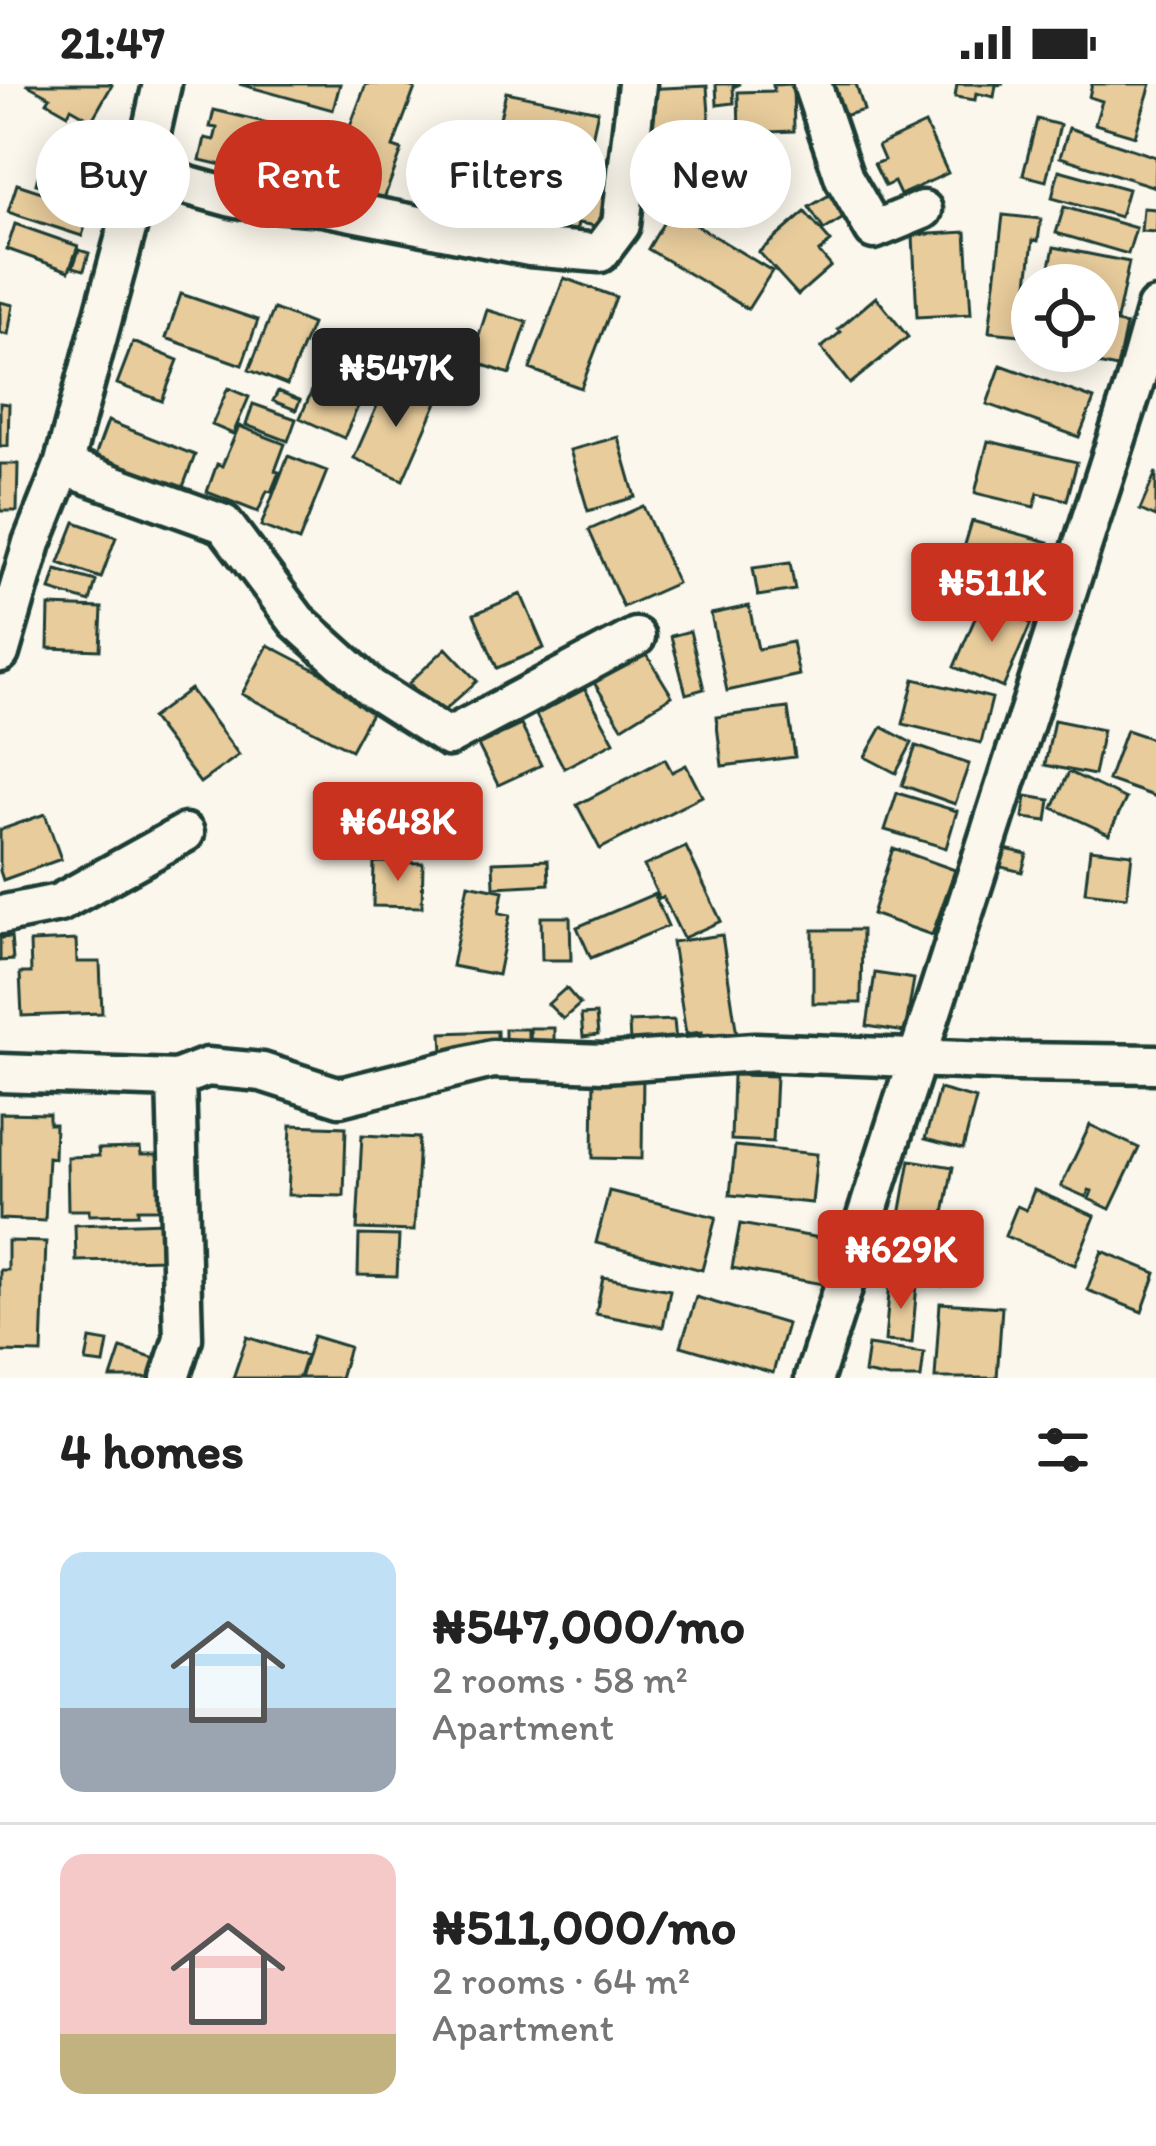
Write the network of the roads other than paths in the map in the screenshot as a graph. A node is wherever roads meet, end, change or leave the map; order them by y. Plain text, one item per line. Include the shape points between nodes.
1 (161, 84) edge
2 (637, 84) edge
3 (812, 84) edge
4 (153, 120) edge
5 (190, 186) edge
6 (923, 210) dead end
7 (127, 228) edge
8 (1156, 308) edge
9 (63, 466) junction
10 (16, 541) edge
11 (636, 637) dead end
12 (0, 653) edge
13 (185, 833) dead end
14 (0, 915) edge
15 (919, 1058) junction
16 (1156, 1064) edge
17 (0, 1073) edge
18 (176, 1078) junction
19 (170, 1378) edge
20 (814, 1378) edge

1 - 4 street
2 - 5 street via 621,225 600,253
3 - 6 street via 844,178 874,230
7 - 9 street
8 - 15 street
9 - 10 street
9 - 11 street via 224,524 297,621 371,688 448,737
10 - 12 street
13 - 14 street via 59,903
15 - 16 street
15 - 18 street via 492,1058 340,1097 262,1072 207,1067
15 - 20 street
17 - 18 street
18 - 19 street via 183,1338

